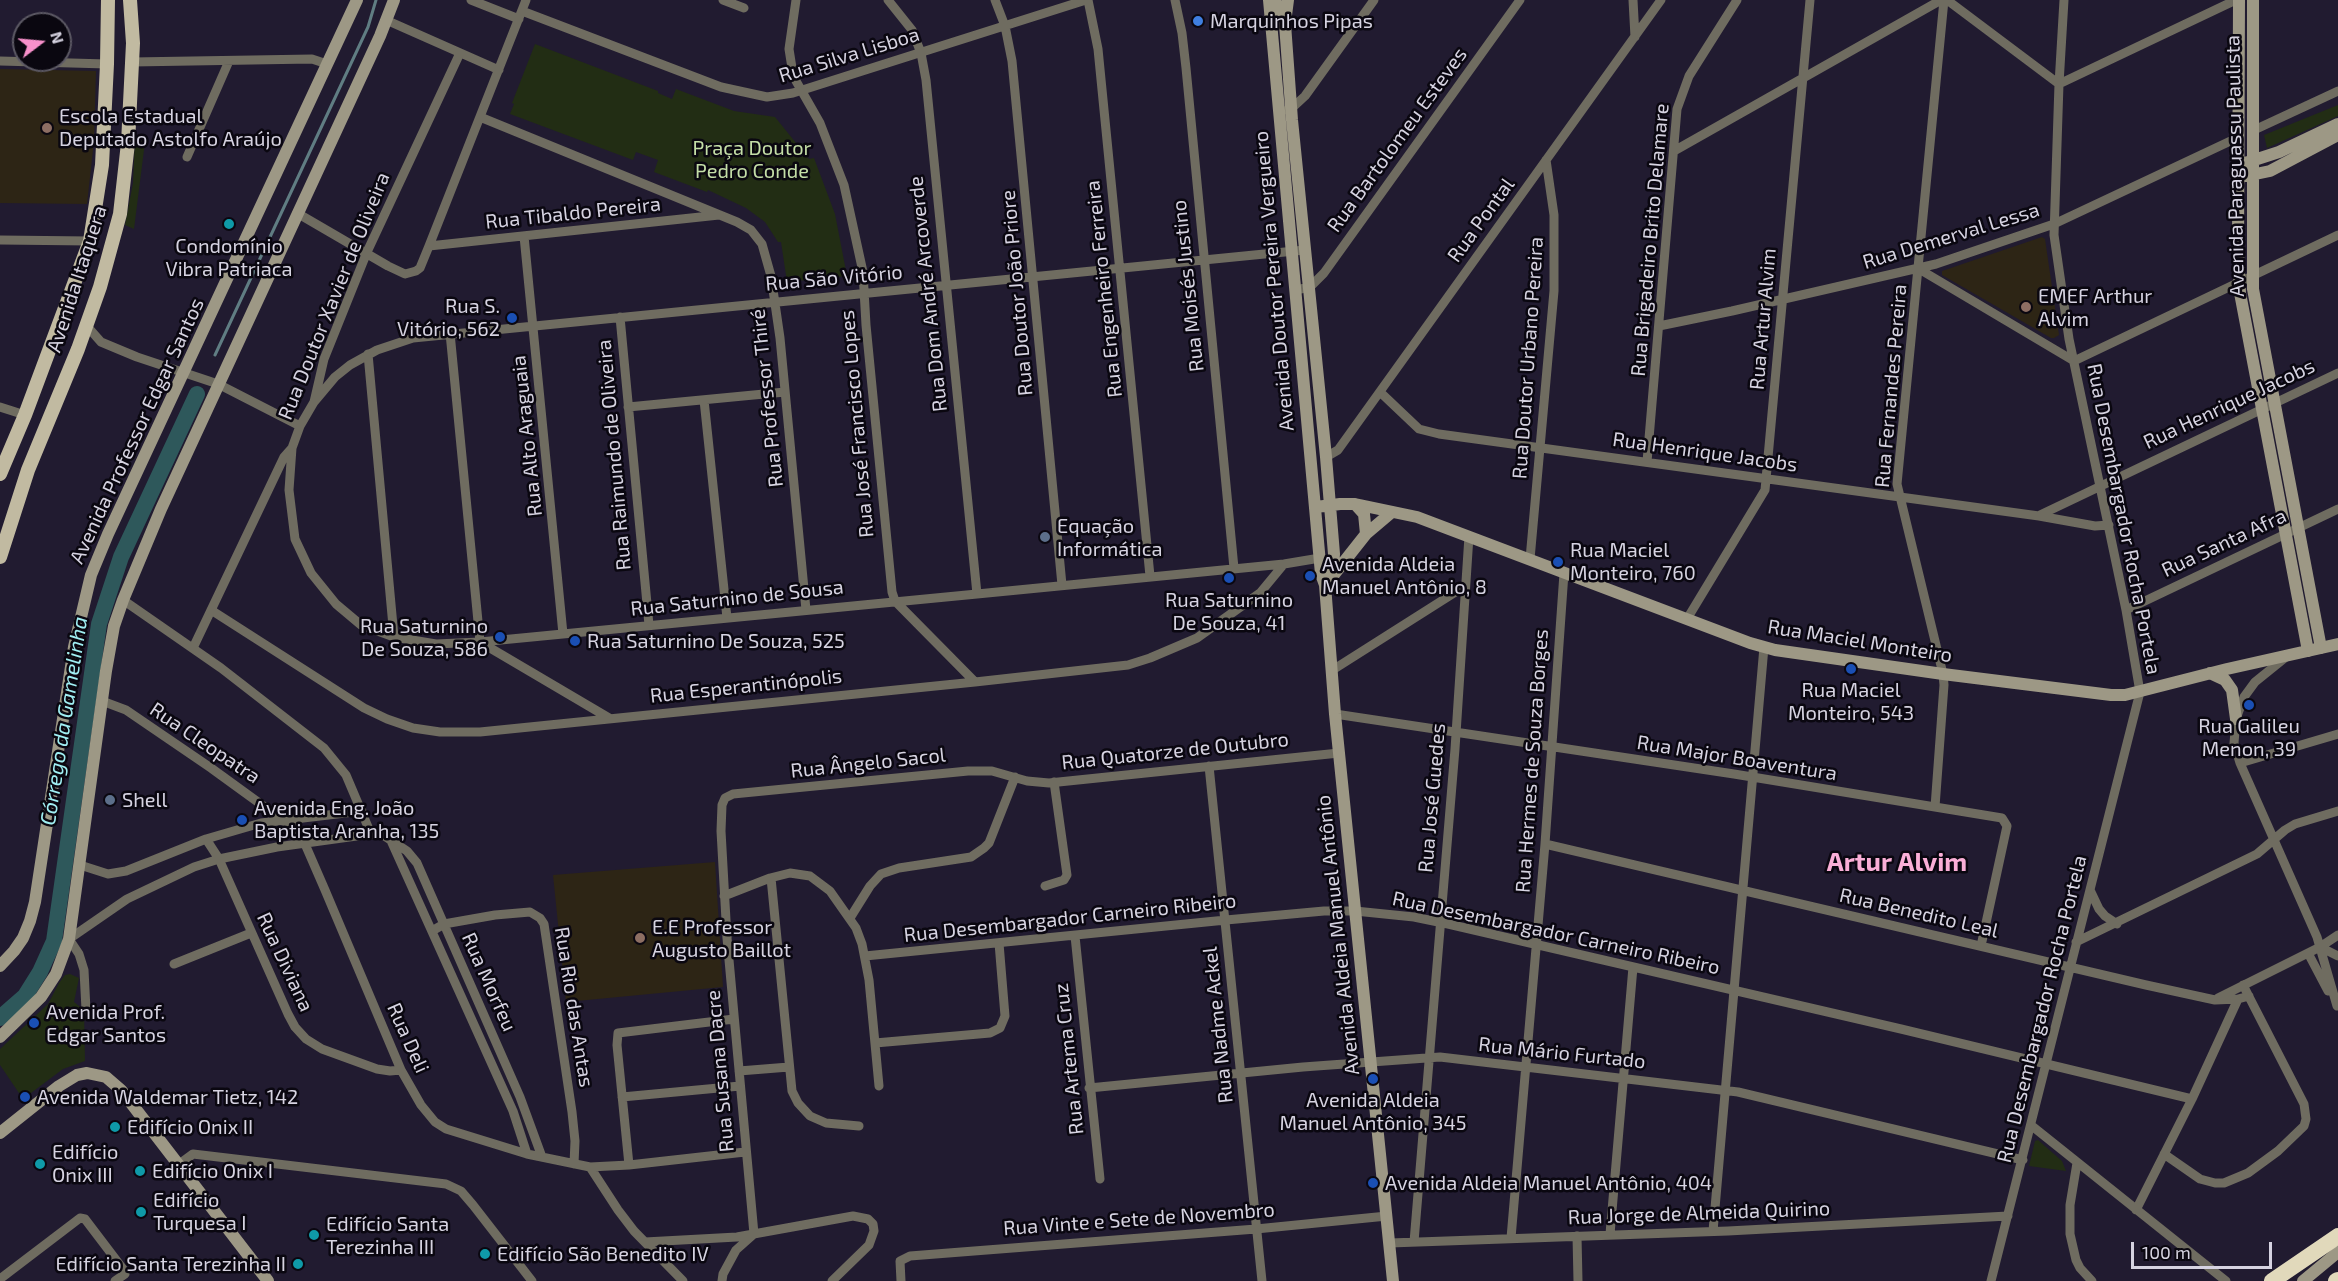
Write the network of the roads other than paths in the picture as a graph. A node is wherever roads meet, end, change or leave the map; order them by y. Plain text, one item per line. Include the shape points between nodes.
1 (108, 0) edge
2 (130, 0) edge
3 (357, 0) edge
4 (394, 0) edge
5 (471, 0) edge
6 (526, 0) edge
7 (723, 0) edge
8 (796, 0) edge
9 (888, 0) edge
10 (995, 0) edge
11 (1088, 0) edge
12 (1175, 0) edge
13 (1269, 0) edge
14 (1275, 0) edge
15 (1288, 0) edge
16 (1374, 0) edge
17 (1520, 0) edge
18 (1633, 0) edge
19 (1660, 0) edge
20 (1737, 0) edge
21 (1810, 0) edge
22 (1944, 0) edge
23 (2064, 0) edge
24 (2238, 0) edge
25 (2253, 0) edge
26 (744, 8) dead end
27 (520, 15) junction
28 (386, 20) junction
29 (1285, 24) junction
30 (1005, 26) junction
31 (1635, 37) junction
32 (460, 53) junction
33 (921, 53) junction
34 (0, 61) edge
35 (229, 61) junction
36 (132, 62) junction
37 (107, 64) junction
38 (327, 64) junction
39 (499, 70) junction
40 (1804, 77) junction
41 (2059, 84) junction
42 (802, 90) junction
43 (2338, 91) edge
44 (1292, 108) junction
45 (1278, 112) junction
46 (480, 117) junction
47 (2338, 124) edge
48 (2252, 131) junction
49 (2338, 135) edge
50 (2239, 137) junction
51 (1674, 151) junction
52 (187, 156) dead end
53 (1546, 160) junction
54 (2252, 162) junction
55 (2239, 171) junction
56 (2252, 175) junction
57 (297, 213) junction
58 (721, 215) junction
59 (2054, 224) junction
60 (2338, 235) edge
61 (524, 236) junction
62 (0, 240) edge
63 (90, 242) junction
64 (429, 246) junction
65 (1305, 250) junction
66 (1292, 251) junction
67 (367, 252) junction
68 (1205, 260) junction
69 (1119, 268) junction
70 (1919, 269) junction
71 (2252, 276) junction
72 (1034, 277) junction
73 (2239, 282) junction
74 (946, 286) junction
75 (1310, 287) junction
76 (1296, 290) junction
77 (864, 294) junction
78 (1783, 300) junction
79 (775, 302) junction
80 (620, 317) junction
81 (86, 325) junction
82 (533, 325) junction
83 (1659, 326) junction
84 (450, 333) junction
85 (101, 342) junction
86 (79, 345) junction
87 (368, 354) junction
88 (2074, 361) junction
89 (184, 372) junction
90 (2338, 373) edge
91 (218, 384) junction
92 (785, 392) junction
93 (1380, 392) junction
94 (704, 400) junction
95 (314, 402) junction
96 (2274, 403) junction
97 (0, 407) edge
98 (628, 407) junction
99 (2262, 408) junction
100 (25, 415) junction
101 (300, 426) junction
102 (1541, 447) junction
103 (291, 448) junction
104 (1326, 457) junction
105 (2, 462) edge
106 (1647, 462) junction
107 (0, 474) edge
108 (1767, 479) junction
109 (2101, 486) junction
110 (1899, 497) junction
111 (1354, 504) junction
112 (1330, 505) junction
113 (1316, 507) junction
114 (2338, 509) edge
115 (1392, 512) junction
116 (2039, 516) junction
117 (2109, 525) junction
118 (2298, 528) junction
119 (2286, 534) junction
120 (1470, 536) junction
121 (1363, 538) junction
122 (1334, 554) junction
123 (0, 557) edge
124 (1320, 558) junction
125 (1530, 560) junction
126 (1284, 564) junction
127 (1234, 568) junction
128 (1564, 573) junction
129 (1150, 576) junction
130 (1329, 581) junction
131 (1062, 585) junction
132 (1465, 586) junction
133 (977, 594) junction
134 (123, 600) junction
135 (895, 601) junction
136 (211, 610) junction
137 (806, 610) junction
138 (2126, 610) junction
139 (727, 618) junction
140 (1687, 619) junction
141 (649, 625) junction
142 (563, 634) junction
143 (394, 637) junction
144 (480, 642) junction
145 (2338, 644) edge
146 (1764, 647) junction
147 (193, 648) junction
148 (2321, 648) junction
149 (2308, 651) junction
150 (2288, 655) junction
151 (1331, 671) junction
152 (2210, 673) junction
153 (1943, 674) junction
154 (975, 682) junction
155 (2140, 692) junction
156 (102, 701) junction
157 (1335, 714) junction
158 (609, 718) junction
159 (2236, 719) junction
160 (1455, 733) junction
161 (2338, 734) edge
162 (1552, 748) junction
163 (1340, 753) junction
164 (2240, 762) junction
165 (1209, 766) junction
166 (1015, 777) junction
167 (1752, 778) junction
168 (1054, 782) junction
169 (725, 798) joint
170 (1935, 807) junction
171 (362, 811) junction
172 (2338, 811) edge
173 (285, 821) junction
174 (371, 834) junction
175 (206, 839) junction
176 (2275, 839) junction
177 (392, 843) junction
178 (305, 844) junction
179 (1545, 844) junction
180 (219, 859) junction
181 (80, 865) junction
182 (771, 878) junction
183 (1045, 886) dead end
184 (1742, 890) junction
185 (2090, 890) junction
186 (724, 896) junction
187 (1355, 911) junction
188 (850, 918) junction
189 (1226, 920) junction
190 (1439, 922) junction
191 (444, 924) junction
192 (2117, 924) junction
193 (432, 931) junction
194 (252, 933) junction
195 (2338, 935) edge
196 (1075, 936) junction
197 (69, 939) junction
198 (2076, 942) junction
199 (999, 943) junction
200 (1536, 945) junction
201 (1981, 946) junction
202 (2320, 947) junction
203 (2308, 953) junction
204 (865, 956) junction
205 (2338, 956) edge
206 (174, 964) dead end
207 (0, 966) edge
208 (1633, 968) junction
209 (2070, 968) junction
210 (2243, 985) junction
211 (1733, 990) junction
212 (2249, 996) junction
213 (2238, 999) junction
214 (2215, 1000) junction
215 (2337, 1007) edge
216 (86, 1010) dead end
217 (734, 1019) junction
218 (0, 1036) edge
219 (875, 1043) junction
220 (1428, 1057) junction
221 (1370, 1062) junction
222 (2047, 1064) junction
223 (789, 1066) junction
224 (1526, 1066) junction
225 (401, 1070) junction
226 (739, 1071) junction
227 (1241, 1073) junction
228 (1624, 1077) junction
229 (740, 1086) junction
230 (879, 1086) dead end
231 (1089, 1088) junction
232 (1725, 1090) junction
233 (622, 1097) junction
234 (2192, 1099) junction
235 (859, 1126) dead end
236 (2032, 1126) junction
237 (0, 1133) edge
238 (745, 1152) junction
239 (527, 1154) junction
240 (2164, 1154) junction
241 (542, 1157) junction
242 (2023, 1160) junction
243 (2077, 1162) junction
244 (573, 1164) junction
245 (178, 1165) junction
246 (629, 1165) junction
247 (590, 1167) junction
248 (1100, 1179) dead end
249 (2136, 1210) junction
250 (1388, 1216) junction
251 (2008, 1216) junction
252 (1256, 1228) junction
253 (1713, 1231) junction
254 (754, 1234) junction
255 (1610, 1234) junction
256 (1576, 1236) junction
257 (2338, 1236) edge
258 (1511, 1238) junction
259 (645, 1242) junction
260 (1414, 1242) junction
261 (1390, 1243) junction
262 (2338, 1252) edge
263 (2338, 1263) edge
264 (0, 1279) edge
265 (116, 1281) edge
266 (268, 1281) edge
267 (532, 1281) edge
268 (683, 1281) edge
269 (722, 1281) edge
270 (832, 1281) edge
271 (901, 1281) edge
272 (1262, 1281) edge
273 (1393, 1281) edge
274 (1578, 1281) edge
275 (1991, 1281) edge
276 (2092, 1281) edge
277 (2226, 1281) edge
278 (2272, 1281) edge
279 (2302, 1281) edge
280 (2314, 1281) edge

1 - 37 main road, Avenida Itaquera
2 - 36 main road, Avenida Itaquera
3 - 38 main road, Avenida Professor Edgar Santos
4 - 28 main road
5 - 27 street, Rua Silva Lisboa
6 - 27 street
7 - 26 street
8 - 42 street, Rua José Francisco Lopes via 789,49
9 - 33 street, Rua Dom André Arcoverde via 912,30
10 - 30 street, Rua Doutor João Priore
11 - 30 street, Rua Silva Lisboa
11 - 69 street, Rua Engenheiro Ferreira via 1098,49
12 - 68 street, Rua Moisés Justino via 1182,33
13 - 45 main road, Avenida Doutor Pereira Vergueiro
14 - 29 main road, Avenida Doutor Pereira Vergueiro
15 - 29 main road, Avenida Doutor Pereira Vergueiro
16 - 44 street via 1305,96
17 - 75 street, Rua Bartolomeu Esteves via 1324,273
18 - 31 street
19 - 31 street, Rua Pontal
20 - 51 street, Rua Brigadeiro Brito Delamare via 1685,86 1677,109
21 - 40 street, Rua Artur Alvim
22 - 40 street
22 - 41 street
22 - 70 street, Rua Fernandes Pereira
23 - 41 street, Rua Desembargador Rocha Portela
24 - 41 street
24 - 50 main road
25 - 48 main road, Avenida Paraguassu Paulista
27 - 39 street
27 - 42 street, Rua Silva Lisboa via 721,87 767,97
28 - 32 street
28 - 57 main road
29 - 44 main road, Avenida Doutor Pereira Vergueiro
30 - 33 street, Rua Silva Lisboa
30 - 72 street, Rua Doutor João Priore
31 - 53 street, Rua Pontal
32 - 39 street
32 - 67 street, Rua Doutor Xavier de Oliveira
33 - 42 street, Rua Silva Lisboa
33 - 74 street, Rua Dom André Arcoverde
34 - 37 street
35 - 36 street
35 - 38 street via 312,59
35 - 52 street
36 - 81 main road, Avenida Itaquera via 120,214
37 - 63 main road, Avenida Itaquera via 102,165
38 - 89 main road, Avenida Professor Edgar Santos
39 - 46 street
40 - 51 street
40 - 78 street, Rua Artur Alvim
41 - 59 street, Rua Desembargador Rocha Portela
42 - 77 street, Rua José Francisco Lopes via 820,123 844,186
43 - 48 street
44 - 45 street
44 - 65 main road, Avenida Doutor Pereira Vergueiro
45 - 66 main road, Avenida Doutor Pereira Vergueiro
46 - 58 street, Rua Professor Thiré
46 - 64 street
47 - 54 main road
48 - 54 main road, Avenida Paraguassu Paulista
49 - 56 main road via 2270,171
50 - 55 main road
50 - 59 street, Rua Demerval Lessa
51 - 83 street, Rua Brigadeiro Brito Delamare
53 - 93 street, Rua Pontal
53 - 102 street, Rua Doutor Urbano Pereira via 1555,251
54 - 55 main road
54 - 56 main road, Avenida Paraguassu Paulista
55 - 56 main road
55 - 73 main road
56 - 71 main road, Avenida Paraguassu Paulista
57 - 67 street
57 - 91 main road
58 - 61 street, Rua Tibaldo Pereira
58 - 79 street, Rua Professor Thiré via 751,230 762,244
59 - 70 street, Rua Demerval Lessa
59 - 88 street, Rua Desembargador Rocha Portela
60 - 71 street
61 - 64 street, Rua Tibaldo Pereira
61 - 82 street, Rua Alto Araguaia
62 - 63 street
63 - 100 main road, Avenida Itaquera
64 - 67 street via 420,267 410,274
65 - 66 street, Rua São Vitório
65 - 75 main road, Avenida Doutor Pereira Vergueiro
66 - 68 street, Rua São Vitório
66 - 76 main road, Avenida Doutor Pereira Vergueiro
67 - 95 street, Rua Doutor Xavier de Oliveira via 324,359
68 - 69 street, Rua São Vitório
68 - 127 street, Rua Moisés Justino
69 - 72 street, Rua São Vitório
69 - 129 street, Rua Engenheiro Ferreira
70 - 78 street, Rua Demerval Lessa
70 - 88 street
70 - 110 street, Rua Fernandes Pereira via 1897,484
71 - 73 street
71 - 96 main road, Avenida Paraguassu Paulista
72 - 74 street, Rua São Vitório
72 - 131 street, Rua Doutor João Priore
73 - 88 street
73 - 99 main road
74 - 77 street, Rua São Vitório
74 - 133 street, Rua Dom André Arcoverde
75 - 76 street
75 - 104 main road, Avenida Doutor Pereira Vergueiro
76 - 113 main road, Avenida Doutor Pereira Vergueiro
77 - 79 street, Rua São Vitório
77 - 135 street, Rua José Francisco Lopes via 887,562
78 - 83 street, Rua Demerval Lessa
78 - 108 street, Rua Artur Alvim
79 - 80 street, Rua São Vitório
79 - 92 street, Rua Professor Thiré
80 - 82 street, Rua São Vitório
80 - 98 street, Rua Raimundo de Oliveira
81 - 85 street
81 - 86 main road, Avenida Itaquera
82 - 84 street, Rua São Vitório
82 - 142 street, Rua Alto Araguaia
83 - 106 street, Rua Brigadeiro Brito Delamare
84 - 87 street, Rua São Vitório via 413,338
84 - 144 street
85 - 86 street
85 - 89 street
86 - 123 main road, Avenida Itaquera via 28,470
87 - 95 street via 335,377
87 - 143 street
88 - 109 street, Rua Desembargador Rocha Portela
89 - 91 street
89 - 207 main road, Avenida Professor Edgar Santos via 91,574 74,647 35,902 23,938
90 - 96 street, Rua Henrique Jacobs
91 - 101 street
91 - 134 main road
92 - 94 street
92 - 137 street, Rua Professor Thiré
93 - 102 street, Rua Henrique Jacobs via 1423,430
93 - 104 street, Rua Pontal via 1338,450
94 - 98 street
94 - 139 street
95 - 101 street, Rua Doutor Xavier de Oliveira
96 - 99 street, Rua Henrique Jacobs
96 - 118 main road, Avenida Paraguassu Paulista
97 - 100 street
98 - 141 street, Rua Raimundo de Oliveira
99 - 109 street, Rua Henrique Jacobs
99 - 119 main road
100 - 105 main road, Avenida Itaquera
101 - 103 street, Rua Doutor Xavier de Oliveira
102 - 106 street, Rua Henrique Jacobs
102 - 125 street, Rua Doutor Urbano Pereira
103 - 136 street, Rua Doutor Xavier de Oliveira
103 - 143 street, Rua Saturnino de Sousa via 290,507 302,557 336,604 361,625
104 - 112 main road, Avenida Doutor Pereira Vergueiro
105 - 107 main road, Avenida Itaquera
106 - 108 street, Rua Henrique Jacobs
108 - 110 street, Rua Henrique Jacobs
108 - 140 street, Rua Artur Alvim via 1762,497
109 - 116 street, Rua Henrique Jacobs
109 - 117 street, Rua Desembargador Rocha Portela
110 - 116 street, Rua Henrique Jacobs
110 - 153 street, Rua Fernandes Pereira
111 - 112 main road, Rua Maciel Monteiro
111 - 115 main road, Rua Maciel Monteiro
111 - 121 main road via 1364,514
112 - 113 main road, Rua Maciel Monteiro
112 - 122 main road, Avenida Doutor Pereira Vergueiro
113 - 124 main road, Avenida Doutor Pereira Vergueiro
114 - 118 street, Rua Santa Afra
115 - 120 main road, Rua Maciel Monteiro
115 - 121 main road
116 - 117 street, Rua Henrique Jacobs
117 - 138 street, Rua Desembargador Rocha Portela
118 - 119 street, Rua Santa Afra
118 - 148 main road, Avenida Paraguassu Paulista
119 - 138 street, Rua Santa Afra
119 - 149 main road
120 - 125 main road, Rua Maciel Monteiro
120 - 132 street, Rua José Guedes
121 - 122 main road
121 - 130 main road
122 - 124 main road
122 - 130 main road, Avenida Aldeia Manuel Antônio
124 - 126 street, Rua Saturnino de Sousa
124 - 130 main road, Avenida Aldeia Manuel Antônio via 1321,574
125 - 128 main road, Rua Maciel Monteiro
126 - 127 street, Rua Saturnino de Sousa
126 - 154 street, Rua Esperantinópolis via 1260,593 1232,614 1197,638 1150,658 1128,665
127 - 129 street, Rua Saturnino de Sousa
128 - 140 main road, Rua Maciel Monteiro
128 - 162 street, Rua Hermes de Souza Borges
129 - 131 street, Rua Saturnino de Sousa
130 - 151 main road, Avenida Aldeia Manuel Antônio
131 - 133 street, Rua Saturnino de Sousa
132 - 151 street
132 - 160 street, Rua José Guedes
133 - 135 street, Rua Saturnino de Sousa
134 - 147 street
134 - 156 main road via 114,626
135 - 137 street, Rua Saturnino de Sousa
135 - 154 street
136 - 147 street, Rua Doutor Xavier de Oliveira
136 - 158 street, Rua Esperantinópolis via 364,708 413,728 480,732
137 - 139 street, Rua Saturnino de Sousa
138 - 155 street, Rua Desembargador Rocha Portela
139 - 141 street, Rua Saturnino de Sousa
140 - 146 main road, Rua Maciel Monteiro
141 - 142 street, Rua Saturnino de Sousa
142 - 144 street, Rua Saturnino de Sousa
143 - 144 street, Rua Saturnino de Sousa via 436,644
144 - 158 street
145 - 148 main road, Rua Maciel Monteiro
146 - 153 main road, Rua Maciel Monteiro
146 - 167 street
147 - 171 street via 324,748 346,775
148 - 149 main road, Rua Maciel Monteiro
149 - 150 main road, Rua Maciel Monteiro
150 - 152 main road, Rua Maciel Monteiro
150 - 159 street via 2248,690
151 - 157 main road, Avenida Aldeia Manuel Antônio
152 - 155 main road, Rua Maciel Monteiro
152 - 159 main road via 2225,680 2232,690
153 - 155 main road, Rua Maciel Monteiro via 2111,695
153 - 170 street, Rua Fernandes Pereira
154 - 158 street, Rua Esperantinópolis
155 - 185 street, Rua Desembargador Rocha Portela
156 - 173 street, Rua Cleopatra via 126,710
156 - 181 main road
157 - 160 street, Rua Major Boaventura
157 - 163 main road, Avenida Aldeia Manuel Antônio
159 - 164 street via 2234,742
160 - 162 street, Rua Major Boaventura
160 - 190 street, Rua José Guedes
161 - 164 street
162 - 167 street, Rua Major Boaventura
162 - 179 street, Rua Hermes de Souza Borges
163 - 165 street, Rua Quatorze de Outubro
163 - 187 main road, Avenida Aldeia Manuel Antônio
164 - 176 street
165 - 168 street, Rua Quatorze de Outubro
165 - 189 street, Rua Nadme Ackel
166 - 168 street, Rua Quatorze de Outubro via 1036,783
166 - 169 street, Rua Ângelo Sacol via 992,771 968,771 733,794
166 - 188 street via 984,848 971,857 881,874
167 - 170 street, Rua Major Boaventura
167 - 184 street
168 - 183 street via 1066,875 1064,880
169 - 186 street, Rua Susana Dacre via 721,831
170 - 201 street, Rua Major Boaventura via 2002,818 2007,826
171 - 173 street
171 - 174 street
172 - 176 street via 2295,824
173 - 175 street via 261,823
173 - 178 street, Rua Deli
174 - 177 street, Rua Morfeu via 383,835
174 - 178 street
175 - 180 street, Rua Diviana
175 - 181 street via 126,871 108,874
176 - 192 street via 2257,854
176 - 202 street
177 - 191 street, Rua Morfeu via 417,863
177 - 193 street
178 - 180 street
178 - 225 street, Rua Deli
179 - 184 street, Rua Benedito Leal
179 - 200 street, Rua Hermes de Souza Borges
180 - 194 street, Rua Diviana
180 - 197 street via 127,899
181 - 197 main road
182 - 186 street
182 - 188 street via 790,873 810,876 830,891
182 - 223 street
184 - 201 street, Rua Benedito Leal
184 - 211 street
185 - 192 street via 2099,909
185 - 198 street, Rua Desembargador Rocha Portela
186 - 217 street, Rua Susana Dacre
187 - 189 street, Rua Desembargador Carneiro Ribeiro
187 - 190 street, Rua Desembargador Carneiro Ribeiro
187 - 221 main road, Avenida Aldeia Manuel Antônio
188 - 204 street
189 - 196 street, Rua Desembargador Carneiro Ribeiro
189 - 227 street, Rua Nadme Ackel
190 - 200 street, Rua Desembargador Carneiro Ribeiro
190 - 220 street, Rua José Guedes
191 - 193 street
191 - 241 street, Rua Morfeu
191 - 244 street, Rua Rio das Antas via 530,912 544,924 572,1112
192 - 198 street
193 - 239 street via 513,1111
194 - 206 street
194 - 225 street, Rua Diviana via 288,1014 306,1039 377,1069
195 - 202 street
196 - 199 street, Rua Desembargador Carneiro Ribeiro
196 - 231 street, Rua Artema Cruz
197 - 216 street via 84,969
197 - 218 main road via 56,974 41,997
198 - 209 street, Rua Desembargador Rocha Portela
199 - 204 street, Rua Desembargador Carneiro Ribeiro
199 - 219 street via 1005,1016 1000,1028 990,1033
200 - 208 street, Rua Desembargador Carneiro Ribeiro
200 - 224 street, Rua Hermes de Souza Borges
201 - 209 street, Rua Benedito Leal
202 - 203 street
202 - 205 street
202 - 215 street
203 - 210 street
203 - 215 street
204 - 219 street
208 - 211 street, Rua Desembargador Carneiro Ribeiro
208 - 228 street
209 - 214 street, Rua Benedito Leal
209 - 222 street, Rua Desembargador Rocha Portela
210 - 212 street
210 - 214 street
211 - 222 street, Rua Desembargador Carneiro Ribeiro
211 - 232 street
212 - 213 street, Rua Benedito Leal
212 - 240 street via 2304,1104 2304,1125 2278,1151 2234,1180 2215,1183 2200,1179
213 - 214 street, Rua Benedito Leal
213 - 234 street
217 - 226 street, Rua Susana Dacre
217 - 233 street via 618,1033
219 - 230 street
220 - 221 street, Rua Mário Furtado
220 - 224 street, Rua Mário Furtado
220 - 260 street, Rua José Guedes
221 - 227 street, Rua Mário Furtado
221 - 250 main road, Avenida Aldeia Manuel Antônio
222 - 234 street, Rua Desembargador Carneiro Ribeiro
222 - 236 street, Rua Desembargador Rocha Portela
223 - 226 street
223 - 235 street via 792,1090 810,1116 826,1123
224 - 228 street, Rua Mário Furtado
224 - 258 street, Rua Hermes de Souza Borges
225 - 239 street, Rua Deli via 427,1113 440,1126
226 - 229 street, Rua Susana Dacre
227 - 231 street, Rua Mário Furtado
227 - 252 street, Rua Nadme Ackel
228 - 232 street, Rua Mário Furtado
228 - 255 street
229 - 233 street
229 - 238 street, Rua Susana Dacre
231 - 248 street, Rua Artema Cruz
232 - 242 street, Rua Mário Furtado
232 - 253 street
233 - 246 street
234 - 240 street
236 - 242 street, Rua Desembargador Rocha Portela
236 - 243 street
237 - 245 main road via 68,1080 77,1075 96,1074 121,1090
238 - 246 street, Rua Deli
238 - 254 street, Rua Susana Dacre
239 - 241 street, Rua Deli
240 - 249 street
241 - 244 street, Rua Deli
242 - 251 street, Rua Desembargador Rocha Portela
243 - 249 street
243 - 276 street via 2070,1234 2076,1260
244 - 247 street, Rua Deli
245 - 266 main road
245 - 267 street via 193,1154 446,1184 461,1191
246 - 247 street, Rua Deli
247 - 259 street
249 - 277 street
250 - 252 street, Rua Vinte e Sete de Novembro
250 - 261 main road, Avenida Aldeia Manuel Antônio
251 - 253 street, Rua Jorge de Almeida Quirino
251 - 275 street, Rua Desembargador Rocha Portela
252 - 271 street, Rua Vinte e Sete de Novembro via 910,1256 900,1261
252 - 272 street, Rua Nadme Ackel
253 - 255 street, Rua Jorge de Almeida Quirino
254 - 259 street
254 - 269 street via 736,1250
254 - 270 street via 834,1218 868,1219 874,1231 869,1245
255 - 256 street, Rua Jorge de Almeida Quirino
256 - 258 street, Rua Jorge de Almeida Quirino
256 - 274 street
257 - 278 highway
258 - 260 street, Rua Jorge de Almeida Quirino
259 - 268 street
260 - 261 street, Rua Jorge de Almeida Quirino
261 - 273 main road, Avenida Aldeia Manuel Antônio
262 - 279 main road
263 - 280 main road
264 - 265 street via 80,1218 125,1274

